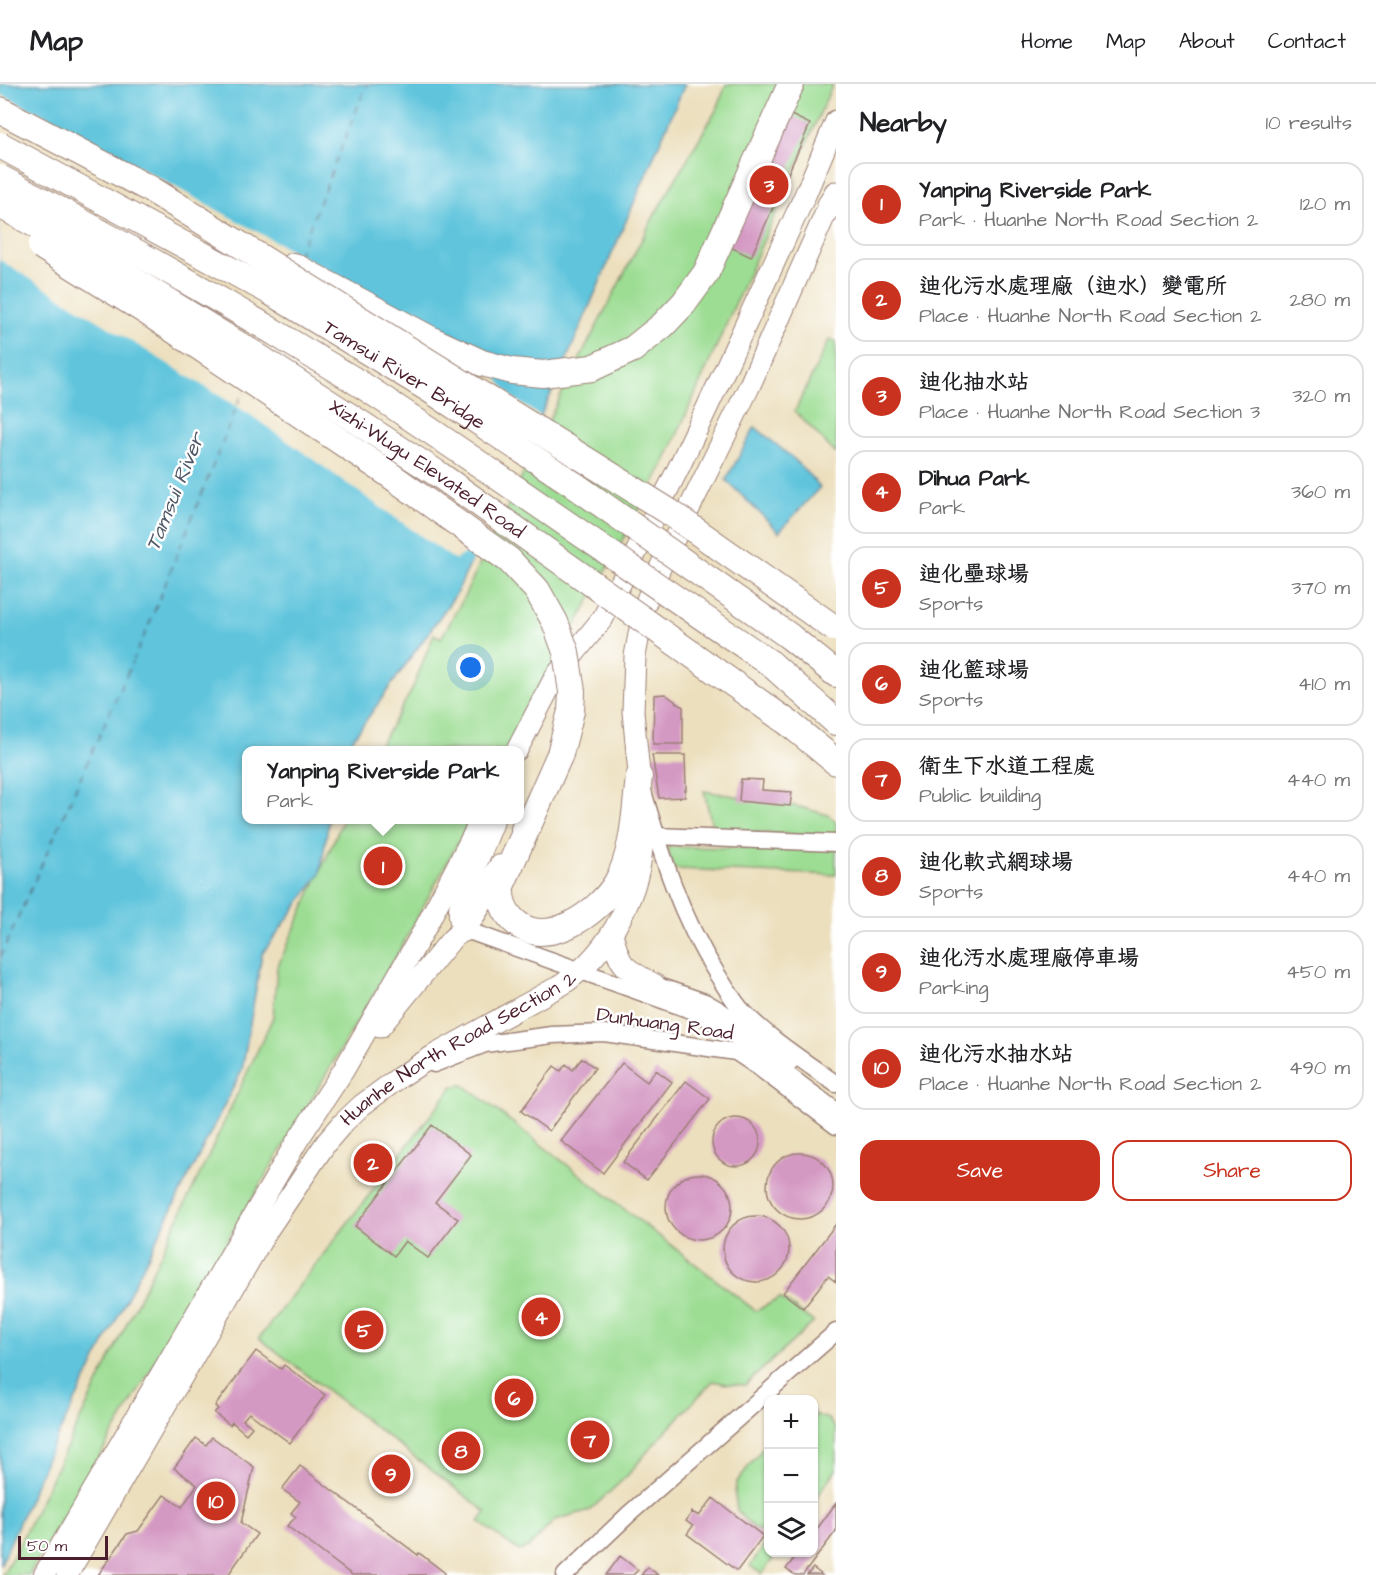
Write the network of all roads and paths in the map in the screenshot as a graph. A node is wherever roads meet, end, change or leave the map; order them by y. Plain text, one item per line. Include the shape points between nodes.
1 (791, 84) edge
2 (0, 110) edge
3 (836, 122) edge
4 (0, 145) edge
5 (0, 178) edge
6 (149, 188) junction
7 (834, 198) edge
8 (0, 205) edge
9 (0, 220) edge
10 (836, 628) edge
11 (789, 636) junction
12 (770, 663) junction
13 (836, 666) edge
14 (836, 674) edge
15 (541, 704) junction
16 (836, 713) edge
17 (836, 722) edge
18 (519, 746) edge
19 (524, 746) edge
20 (836, 762) edge
21 (639, 777) junction
22 (533, 815) junction
23 (478, 824) edge
24 (492, 824) edge
25 (656, 836) junction
26 (836, 843) edge
27 (463, 930) junction
28 (612, 933) junction
29 (585, 967) junction
30 (655, 985) junction
31 (686, 1002) junction
32 (764, 1030) junction
33 (736, 1052) junction
34 (343, 1071) junction
35 (400, 1077) junction
36 (836, 1084) edge
37 (836, 1097) edge
38 (836, 1111) edge
39 (836, 1126) edge
40 (836, 1332) edge
41 (45, 1575) edge
42 (67, 1575) edge
43 (565, 1575) edge

1 - 6 highway, bridge via 706,273 663,325 633,350 592,368 543,374 482,363
2 - 6 highway
3 - 15 main road via 678,469 603,618 555,677
4 - 11 highway, Tamsui River Bridge, bridge via 268,291 432,391 573,484
5 - 12 highway, Tamsui River Bridge, bridge via 226,303 363,386
6 - 10 highway, bridge via 668,511
7 - 21 main road, Huanhe North Road Section 2 via 644,608 635,656 633,712
8 - 20 highway, Xizhi-Wugu Elevated Road, bridge via 117,270 249,351 438,474 790,724
9 - 22 highway, bridge via 157,318 383,470 509,560 537,590 566,652 572,692 560,754
11 - 13 highway
11 - 14 highway
12 - 16 highway
12 - 17 highway
15 - 18 main road
15 - 19 main road
21 - 22 highway via 630,844 616,883 585,916 557,930 536,932 514,922 500,895
21 - 25 street, Dunhuang Road
21 - 28 main road, Huanhe North Road Section 2 via 643,846 623,913
22 - 27 highway
23 - 34 main road, Huanhe North Road Section 2 via 423,932
24 - 27 main road via 461,901
25 - 26 street
25 - 32 street, Dunhuang Road via 677,896 706,956 733,999
27 - 29 street
27 - 34 main road
28 - 29 main road, Huanhe North Road Section 2
28 - 30 main road via 624,966
29 - 30 street
29 - 31 street
29 - 35 main road, Huanhe North Road Section 2 via 563,984
30 - 31 street
31 - 32 street via 714,992
31 - 33 street
31 - 37 street via 719,1010
31 - 38 street
32 - 36 street, Dunhuang Road
33 - 35 street, Dunhuang Road via 604,1033 552,1035 485,1044
33 - 39 street, Dunhuang Road
34 - 41 main road, Huanhe North Road Section 2 via 297,1141
35 - 42 main road, Huanhe North Road Section 2 via 338,1129 266,1232
40 - 43 street

